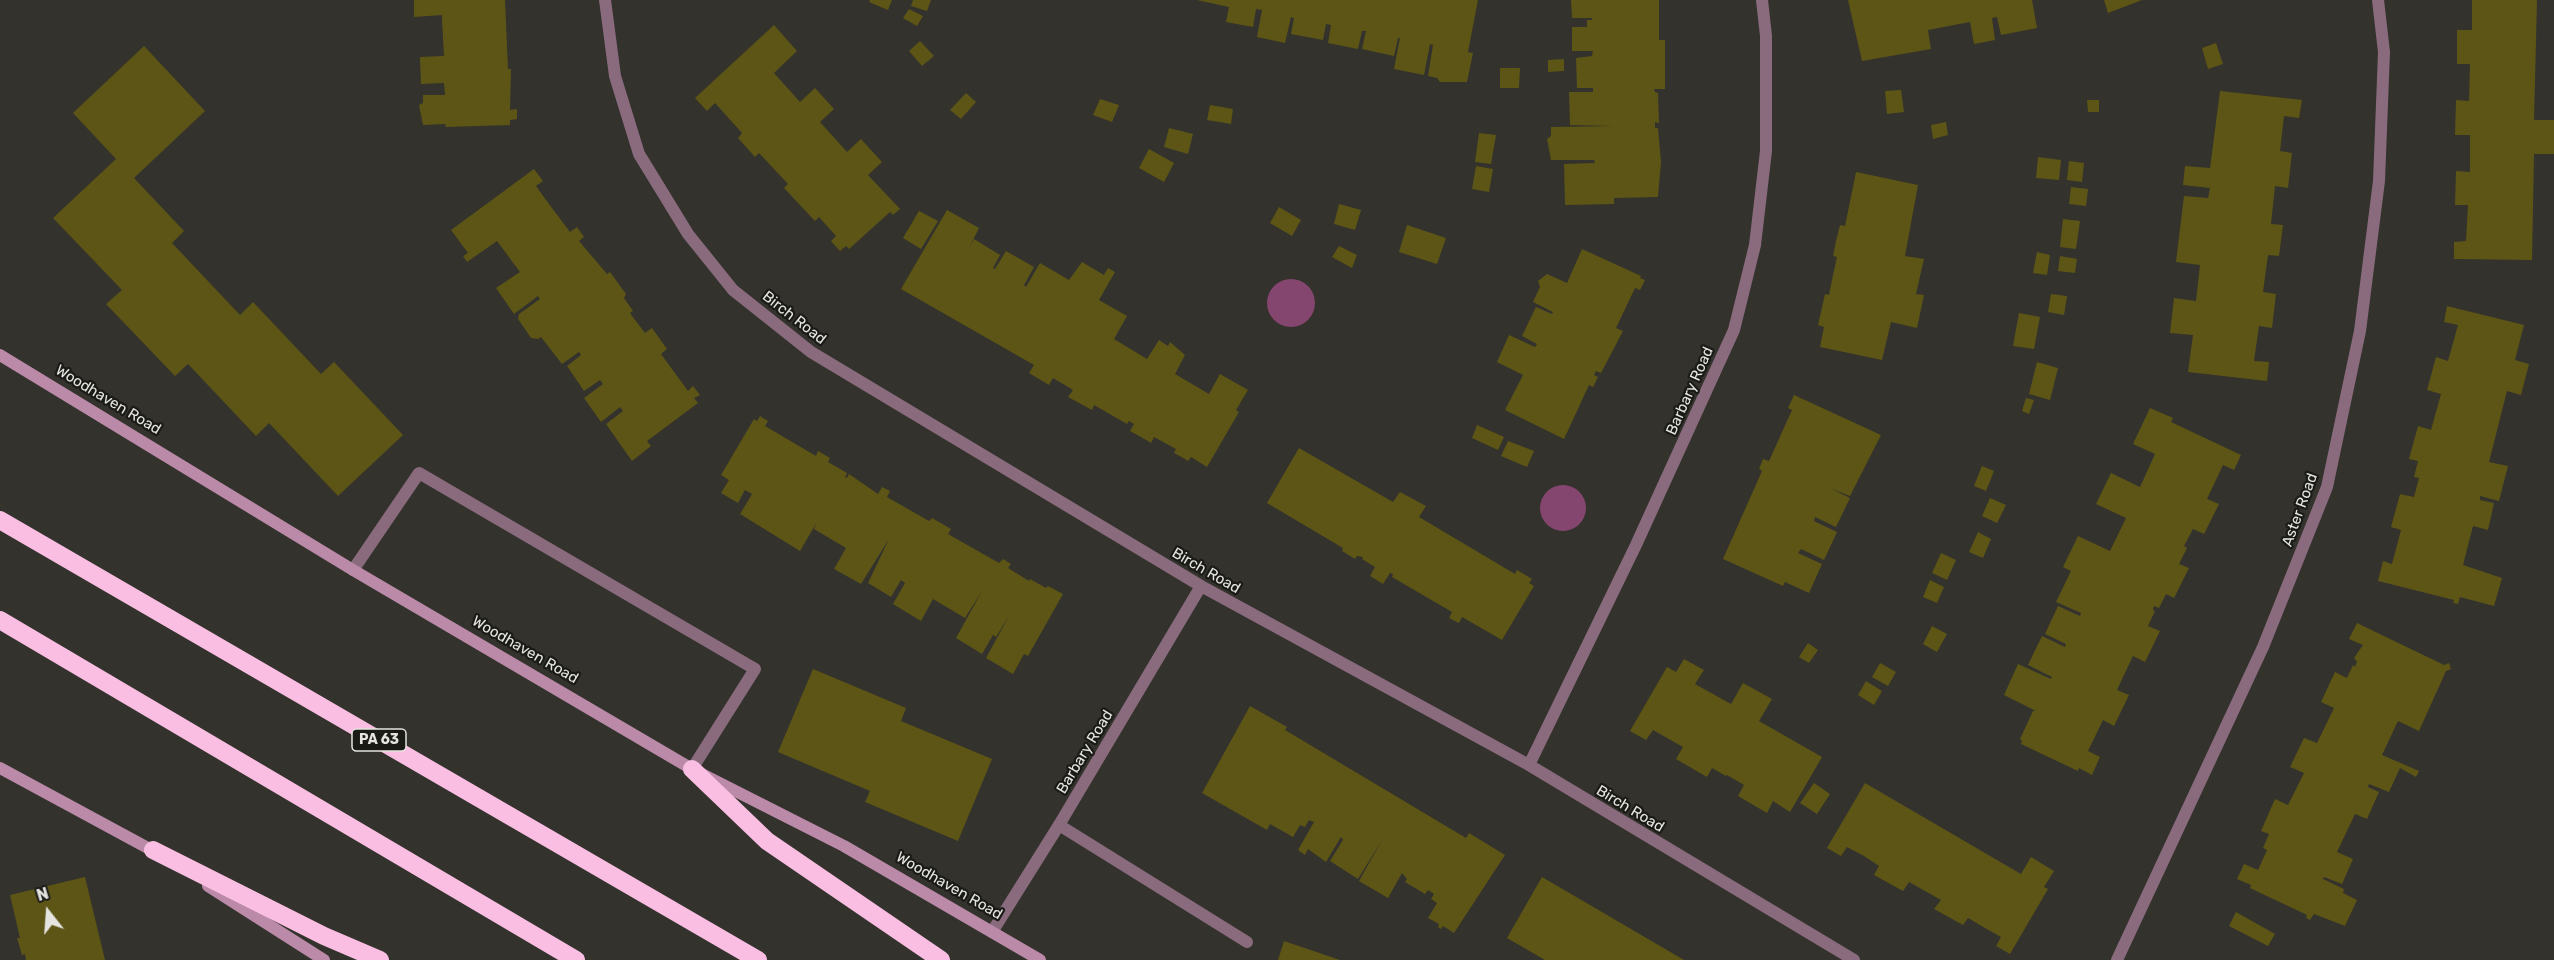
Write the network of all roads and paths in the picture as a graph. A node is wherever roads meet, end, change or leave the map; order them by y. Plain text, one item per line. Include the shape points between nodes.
1 (605, 0) edge
2 (1762, 0) edge
3 (2378, 0) edge
4 (0, 355) edge
5 (0, 520) edge
6 (353, 570) junction
7 (1201, 586) junction
8 (0, 620) edge
9 (1528, 765) junction
10 (0, 768) edge
11 (692, 769) junction
12 (1059, 825) junction
13 (153, 850) junction
14 (992, 932) junction
15 (1247, 942) dead end
16 (324, 960) edge
17 (380, 960) edge
18 (576, 960) edge
19 (758, 960) edge
20 (941, 960) edge
21 (1040, 960) edge
22 (1854, 960) edge
23 (2117, 960) edge

1 - 7 street, Birch Road via 615,76 639,154 688,234 734,290 811,352
2 - 9 street, Barbary Road via 1766,36 1766,150 1755,245 1734,330 1636,546
3 - 23 street, Aster Road via 2384,52 2379,181 2360,331 2327,487 2263,647
4 - 6 main road, Woodhaven Road
5 - 19 highway, PA 63
6 - 11 main road, Woodhaven Road
6 - 11 street via 419,473 755,669
7 - 9 street, Birch Road
7 - 12 street, Barbary Road
8 - 18 highway
9 - 22 street, Birch Road
10 - 13 main road
11 - 14 main road, Woodhaven Road via 844,846
11 - 20 highway via 767,842
12 - 14 street, Barbary Road
12 - 15 street
13 - 16 main road
13 - 17 highway
14 - 21 main road, Woodhaven Road

